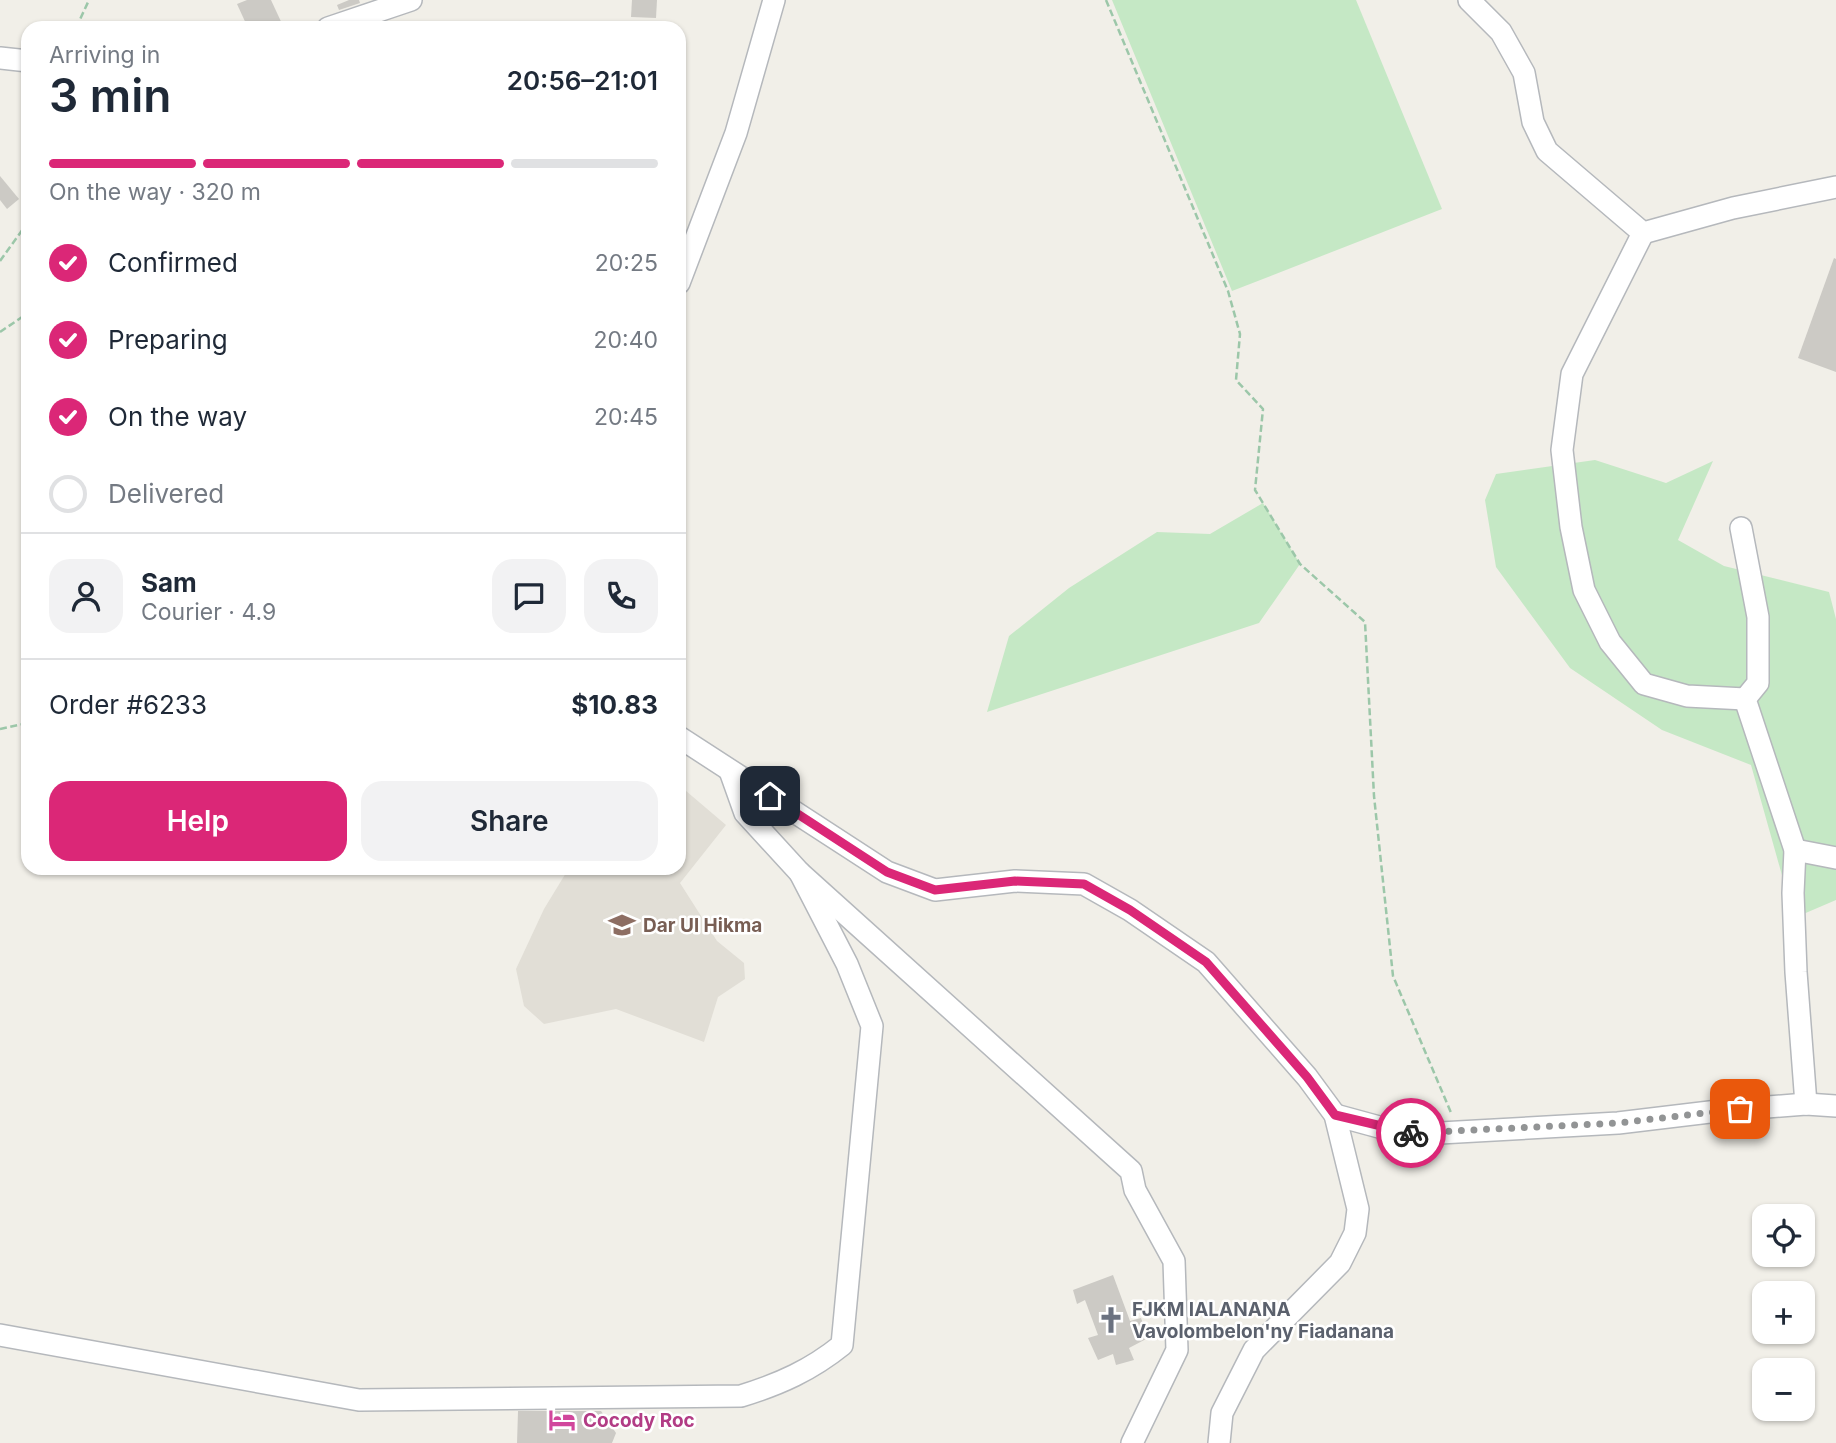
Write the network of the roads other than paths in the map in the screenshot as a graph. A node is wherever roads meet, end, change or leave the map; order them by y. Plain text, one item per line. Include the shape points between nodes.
1 (411, 0) edge
2 (774, 0) edge
3 (1469, 0) edge
4 (349, 21) edge
5 (0, 58) edge
6 (21, 60) edge
7 (1836, 187) edge
8 (1643, 233) junction
9 (686, 265) edge
10 (1741, 528) dead end
11 (1745, 699) junction
12 (686, 742) edge
13 (730, 771) junction
14 (1796, 850) junction
15 (1836, 858) edge
16 (800, 873) junction
17 (1806, 1104) junction
18 (1836, 1106) edge
19 (1335, 1115) junction
20 (0, 1335) edge
21 (1132, 1443) edge
22 (1219, 1443) edge

1 - 4 street
2 - 9 street via 736,133
3 - 8 street via 1501,32 1524,73 1533,122 1547,151
5 - 6 street
7 - 8 street
8 - 11 street via 1572,374 1562,450 1584,590 1610,642 1644,684 1687,696
10 - 11 street via 1758,617 1758,683
11 - 14 street
12 - 13 street
13 - 16 street via 745,813
13 - 19 street via 887,872 935,890 1015,881 1084,884 1130,910 1206,962
14 - 15 street
14 - 17 street via 1794,920
16 - 20 street via 847,964 872,1026 842,1345 814,1367 741,1396 359,1399
16 - 21 street via 1131,1171 1135,1190 1174,1261 1177,1350
17 - 18 street
17 - 19 street via 1618,1123 1422,1134
19 - 22 street via 1358,1209 1355,1233 1340,1263 1254,1350 1222,1413

